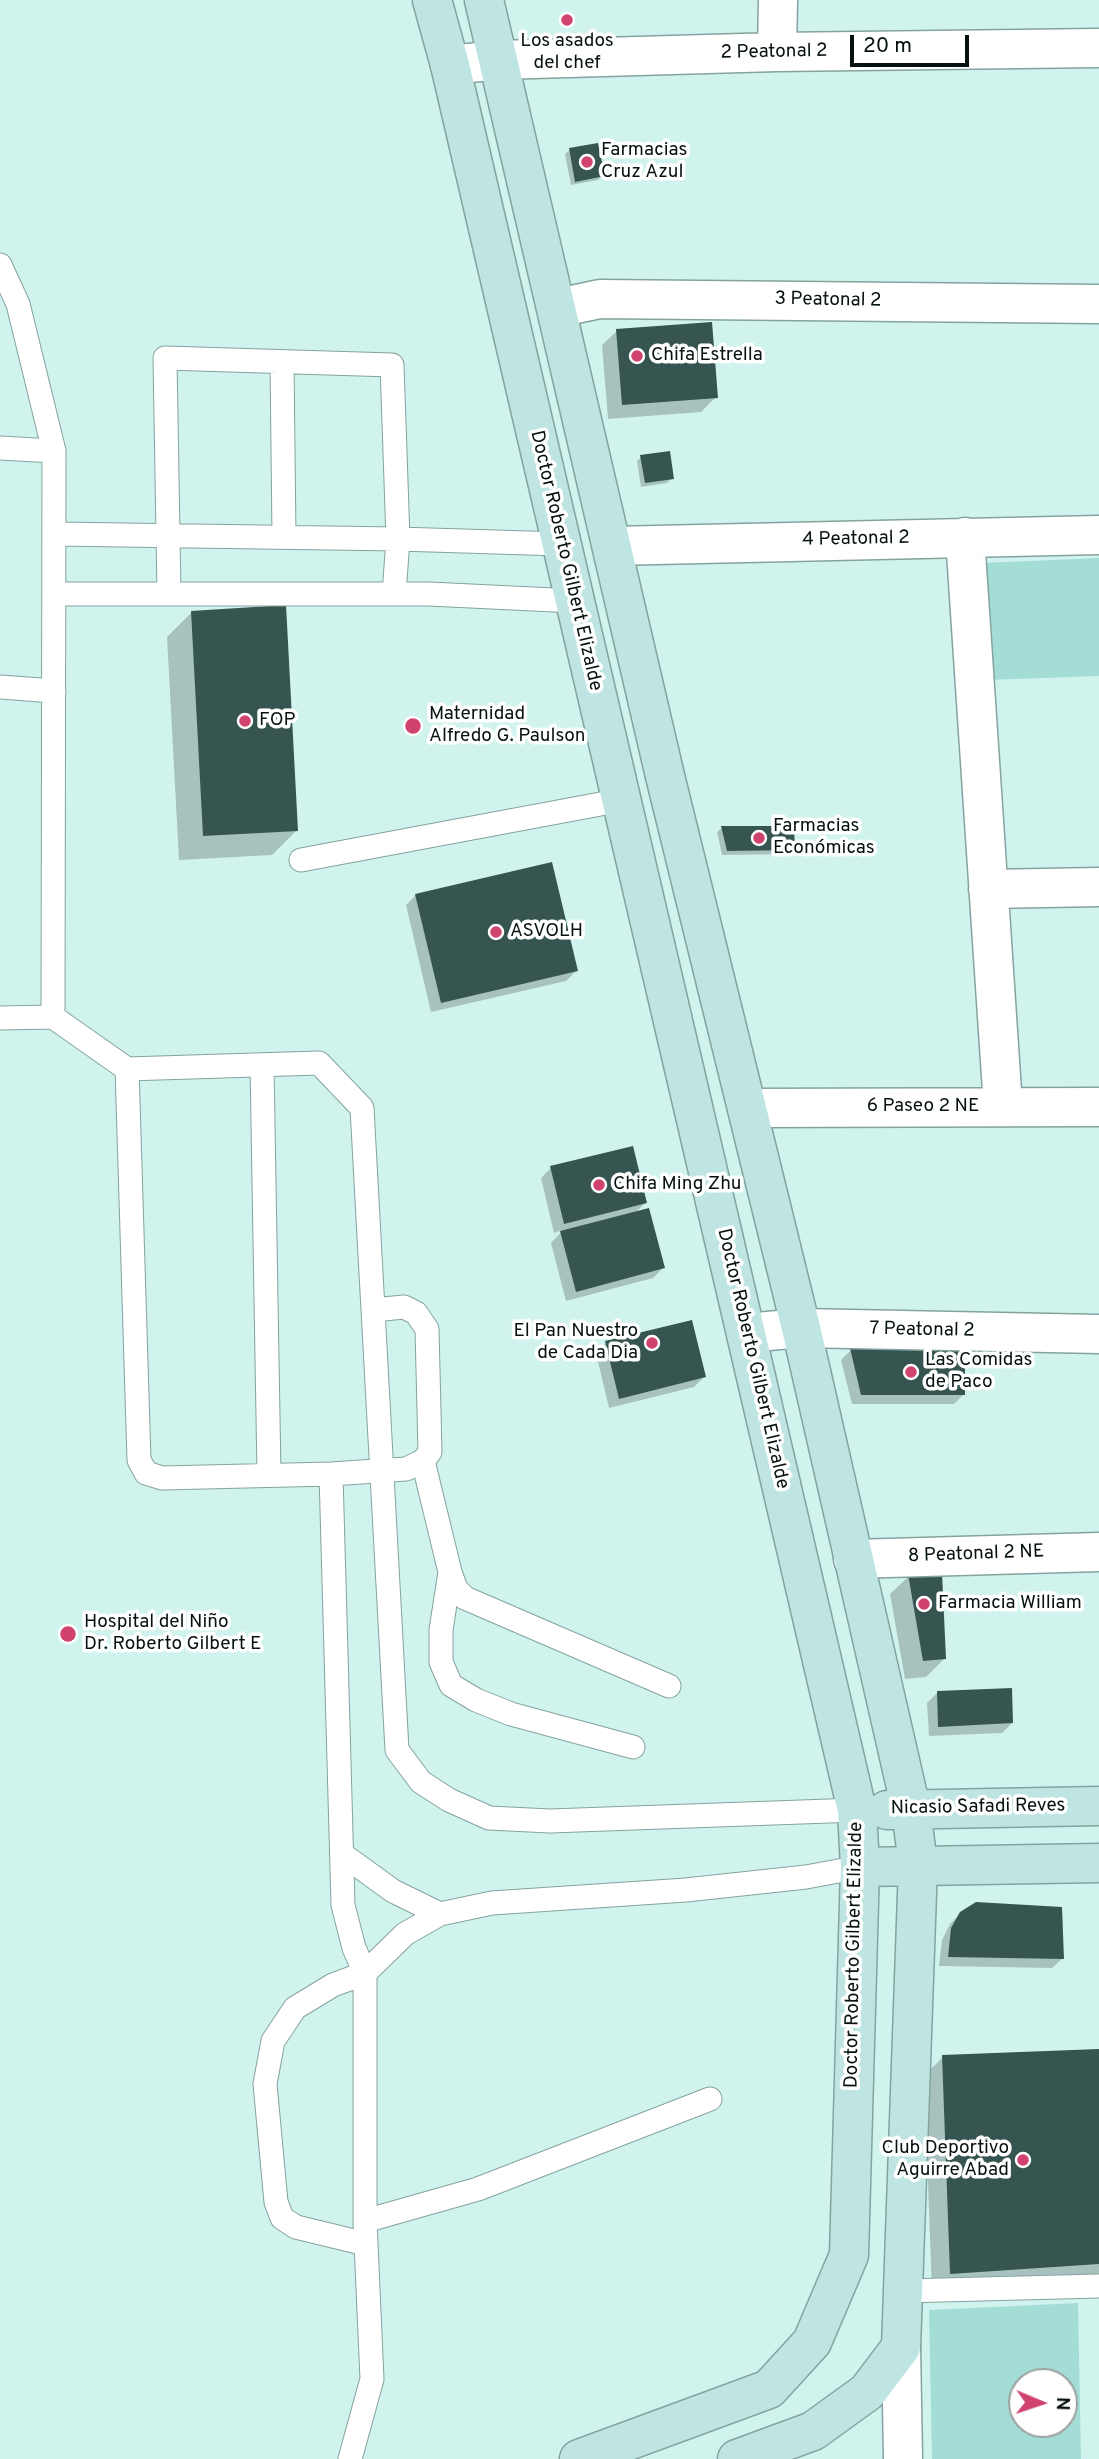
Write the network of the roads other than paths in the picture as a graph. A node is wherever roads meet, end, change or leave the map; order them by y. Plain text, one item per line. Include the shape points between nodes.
1 (432, 0) edge
2 (484, 0) edge
3 (778, 0) edge
4 (1099, 48) edge
5 (777, 52) junction
6 (499, 60) junction
7 (450, 65) junction
8 (0, 265) edge
9 (1099, 304) edge
10 (557, 308) junction
11 (282, 362) junction
12 (0, 448) edge
13 (54, 451) junction
14 (55, 534) junction
15 (1099, 535) edge
16 (168, 536) junction
17 (284, 537) junction
18 (965, 537) junction
19 (398, 539) junction
20 (561, 544) junction
21 (612, 546) junction
22 (54, 594) junction
23 (169, 594) junction
24 (394, 594) junction
25 (575, 601) junction
26 (0, 687) edge
27 (54, 691) junction
28 (646, 691) junction
29 (599, 706) junction
30 (666, 776) junction
31 (620, 791) junction
32 (301, 860) dead end
33 (1099, 887) edge
34 (988, 889) junction
35 (53, 1017) junction
36 (0, 1018) edge
37 (262, 1065) junction
38 (127, 1069) junction
39 (1003, 1106) junction
40 (1099, 1107) edge
41 (747, 1108) junction
42 (373, 1310) junction
43 (801, 1328) junction
44 (746, 1333) junction
45 (1099, 1334) edge
46 (423, 1461) junction
47 (382, 1471) junction
48 (331, 1474) junction
49 (269, 1475) junction
50 (1099, 1552) edge
51 (853, 1559) junction
52 (450, 1572) junction
53 (669, 1686) dead end
54 (633, 1747) dead end
55 (1099, 1806) edge
56 (911, 1809) junction
57 (857, 1810) junction
58 (342, 1854) junction
59 (1099, 1863) edge
60 (918, 1865) junction
61 (860, 1867) junction
62 (440, 1914) junction
63 (365, 1973) junction
64 (709, 2099) dead end
65 (365, 2221) junction
66 (366, 2244) junction
67 (1099, 2286) edge
68 (903, 2291) junction
69 (901, 2347) junction
70 (350, 2459) edge
71 (579, 2459) edge
72 (737, 2459) edge
73 (903, 2459) edge

1 - 7 street, Doctor Roberto Gilbert Elizalde
2 - 6 street
3 - 5 street
4 - 5 street, 2 Peatonal 2
5 - 6 street, 2 Peatonal 2
6 - 7 street, 2 Peatonal 2
6 - 10 street
7 - 20 street, Doctor Roberto Gilbert Elizalde
8 - 13 lane via 18,304
9 - 10 street, 3 Peatonal 2 via 600,299
10 - 21 street
11 - 16 lane via 165,358
11 - 17 lane
11 - 19 lane via 392,365
12 - 13 lane
13 - 14 lane
14 - 16 lane
14 - 22 lane
15 - 18 street, 4 Peatonal 2
16 - 17 lane
16 - 23 lane
17 - 19 lane
18 - 21 street, 4 Peatonal 2
18 - 34 street
19 - 20 lane
19 - 24 lane
20 - 25 street, Doctor Roberto Gilbert Elizalde
21 - 28 street
22 - 23 lane
22 - 27 lane
23 - 24 lane
24 - 25 lane
25 - 29 street, Doctor Roberto Gilbert Elizalde
26 - 27 lane
27 - 35 lane
28 - 29 street via 639,712 629,719 617,720
28 - 30 street
29 - 31 street, Doctor Roberto Gilbert Elizalde
30 - 31 street via 658,765 646,760 632,762 622,770
30 - 41 street
31 - 32 lane
31 - 44 street, Doctor Roberto Gilbert Elizalde
33 - 34 street
34 - 39 street
35 - 36 lane
35 - 38 lane
37 - 38 lane
37 - 42 lane via 319,1063 362,1108
37 - 49 lane
38 - 49 lane via 141,1468 162,1478
39 - 40 street, 6 Paseo 2 NE
39 - 41 street, 6 Paseo 2 NE
41 - 43 street
42 - 46 lane via 404,1307 416,1313 427,1329 430,1452
42 - 47 lane
43 - 44 street, 7 Peatonal 2
43 - 45 street, 7 Peatonal 2
43 - 51 street
44 - 57 street, Doctor Roberto Gilbert Elizalde
46 - 47 lane via 406,1469
46 - 52 lane
47 - 48 lane
47 - 57 lane via 397,1750 421,1782 489,1818 550,1821
48 - 49 lane
48 - 58 lane
50 - 51 street, 8 Peatonal 2 NE
51 - 56 street
52 - 53 lane via 456,1588 480,1606
52 - 54 lane via 440,1630 441,1662 451,1685 511,1714
55 - 56 street, Nicasio Safadi Reves
56 - 57 street, Nicasio Safadi Reves
56 - 60 street
57 - 61 street, Doctor Roberto Gilbert Elizalde
58 - 62 lane via 393,1891
58 - 63 lane via 343,1905
59 - 60 street
60 - 61 street
60 - 68 street
61 - 62 lane via 686,1890 492,1903
61 - 71 street, Doctor Roberto Gilbert Elizalde via 849,2255 813,2342 769,2389
62 - 63 lane via 405,1934
63 - 65 lane
63 - 66 lane via 333,1985 295,2008 273,2041 265,2084 275,2202 282,2218 296,2227
64 - 65 lane via 478,2189
65 - 66 lane
66 - 70 lane via 372,2379
67 - 68 lane
68 - 69 street
69 - 72 street via 867,2392 813,2431
69 - 73 street

